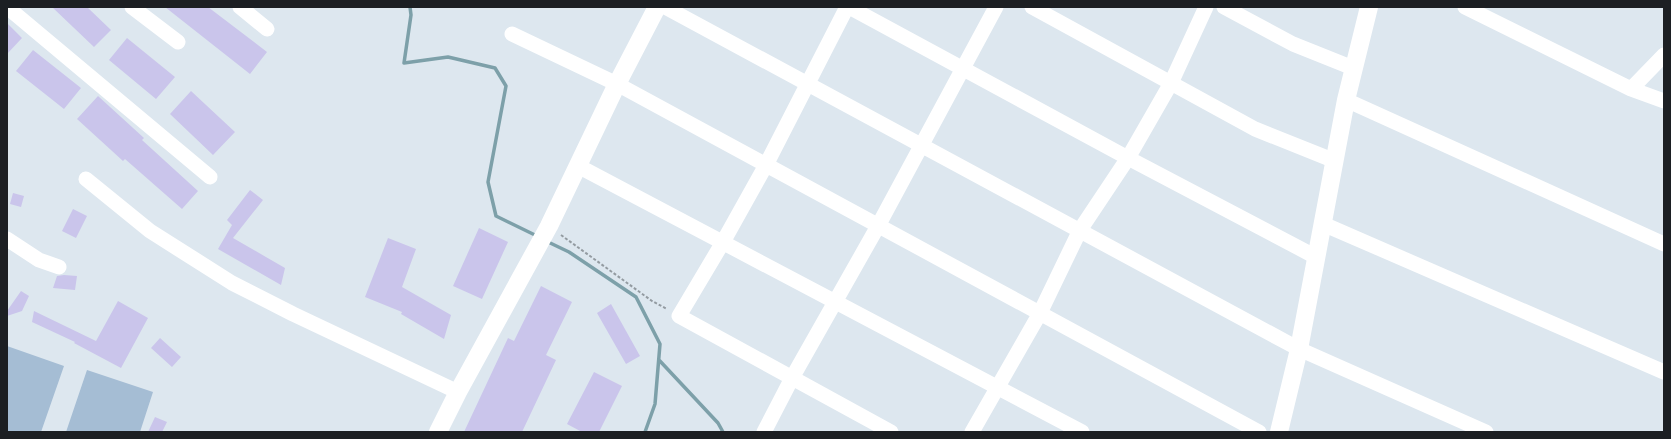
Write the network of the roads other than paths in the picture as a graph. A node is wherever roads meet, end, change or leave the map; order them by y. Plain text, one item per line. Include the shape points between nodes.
1 (7, 7) edge
2 (132, 7) edge
3 (240, 7) edge
4 (657, 7) edge
5 (665, 7) edge
6 (848, 7) edge
7 (996, 7) edge
8 (1032, 7) edge
9 (1206, 7) edge
10 (1224, 7) edge
11 (1369, 7) edge
12 (1465, 7) edge
13 (267, 29) dead end
14 (512, 34) dead end
15 (178, 42) dead end
16 (1664, 55) edge
17 (962, 68) junction
18 (1353, 68) junction
19 (1171, 82) junction
20 (617, 84) junction
21 (807, 84) junction
22 (1631, 89) junction
23 (1346, 100) junction
24 (1664, 101) edge
25 (922, 145) junction
26 (1128, 158) junction
27 (1335, 161) junction
28 (766, 165) junction
29 (578, 166) junction
30 (210, 177) dead end
31 (86, 179) dead end
32 (1323, 224) junction
33 (878, 226) junction
34 (1080, 230) junction
35 (7, 239) edge
36 (723, 242) junction
37 (1664, 244) edge
38 (1316, 257) junction
39 (59, 267) dead end
40 (836, 302) junction
41 (1040, 313) junction
42 (1299, 349) junction
43 (1664, 372) edge
44 (792, 378) junction
45 (997, 387) junction
46 (458, 392) junction
47 (438, 432) edge
48 (764, 432) edge
49 (891, 432) edge
50 (972, 432) edge
51 (1082, 432) edge
52 (1259, 432) edge
53 (1279, 432) edge
54 (1486, 432) edge

1 - 30 street
2 - 15 street
3 - 13 street
4 - 20 street
5 - 21 street
6 - 17 street
6 - 21 street
7 - 17 street
8 - 19 street
9 - 19 street
10 - 18 street via 1293,44
11 - 18 street
12 - 22 street
14 - 20 street
16 - 22 street
17 - 25 street
17 - 26 street
18 - 23 street
19 - 26 street
19 - 27 street via 1256,128
20 - 28 street
20 - 29 street
21 - 25 street
21 - 28 street
22 - 24 street
23 - 27 street
23 - 37 street
25 - 33 street
25 - 34 street
26 - 34 street
26 - 38 street
27 - 32 street
28 - 33 street
28 - 36 street
29 - 36 street
29 - 46 street via 533,256
31 - 46 street via 150,231 232,283
32 - 38 street
32 - 43 street
33 - 40 street
33 - 41 street
34 - 41 street
34 - 42 street
35 - 39 street via 39,260
36 - 40 street
36 - 44 street via 679,316
38 - 42 street
40 - 44 street
40 - 45 street
41 - 45 street
41 - 52 street
42 - 53 street
42 - 54 street
44 - 48 street
44 - 49 street
45 - 50 street
45 - 51 street
46 - 47 street

